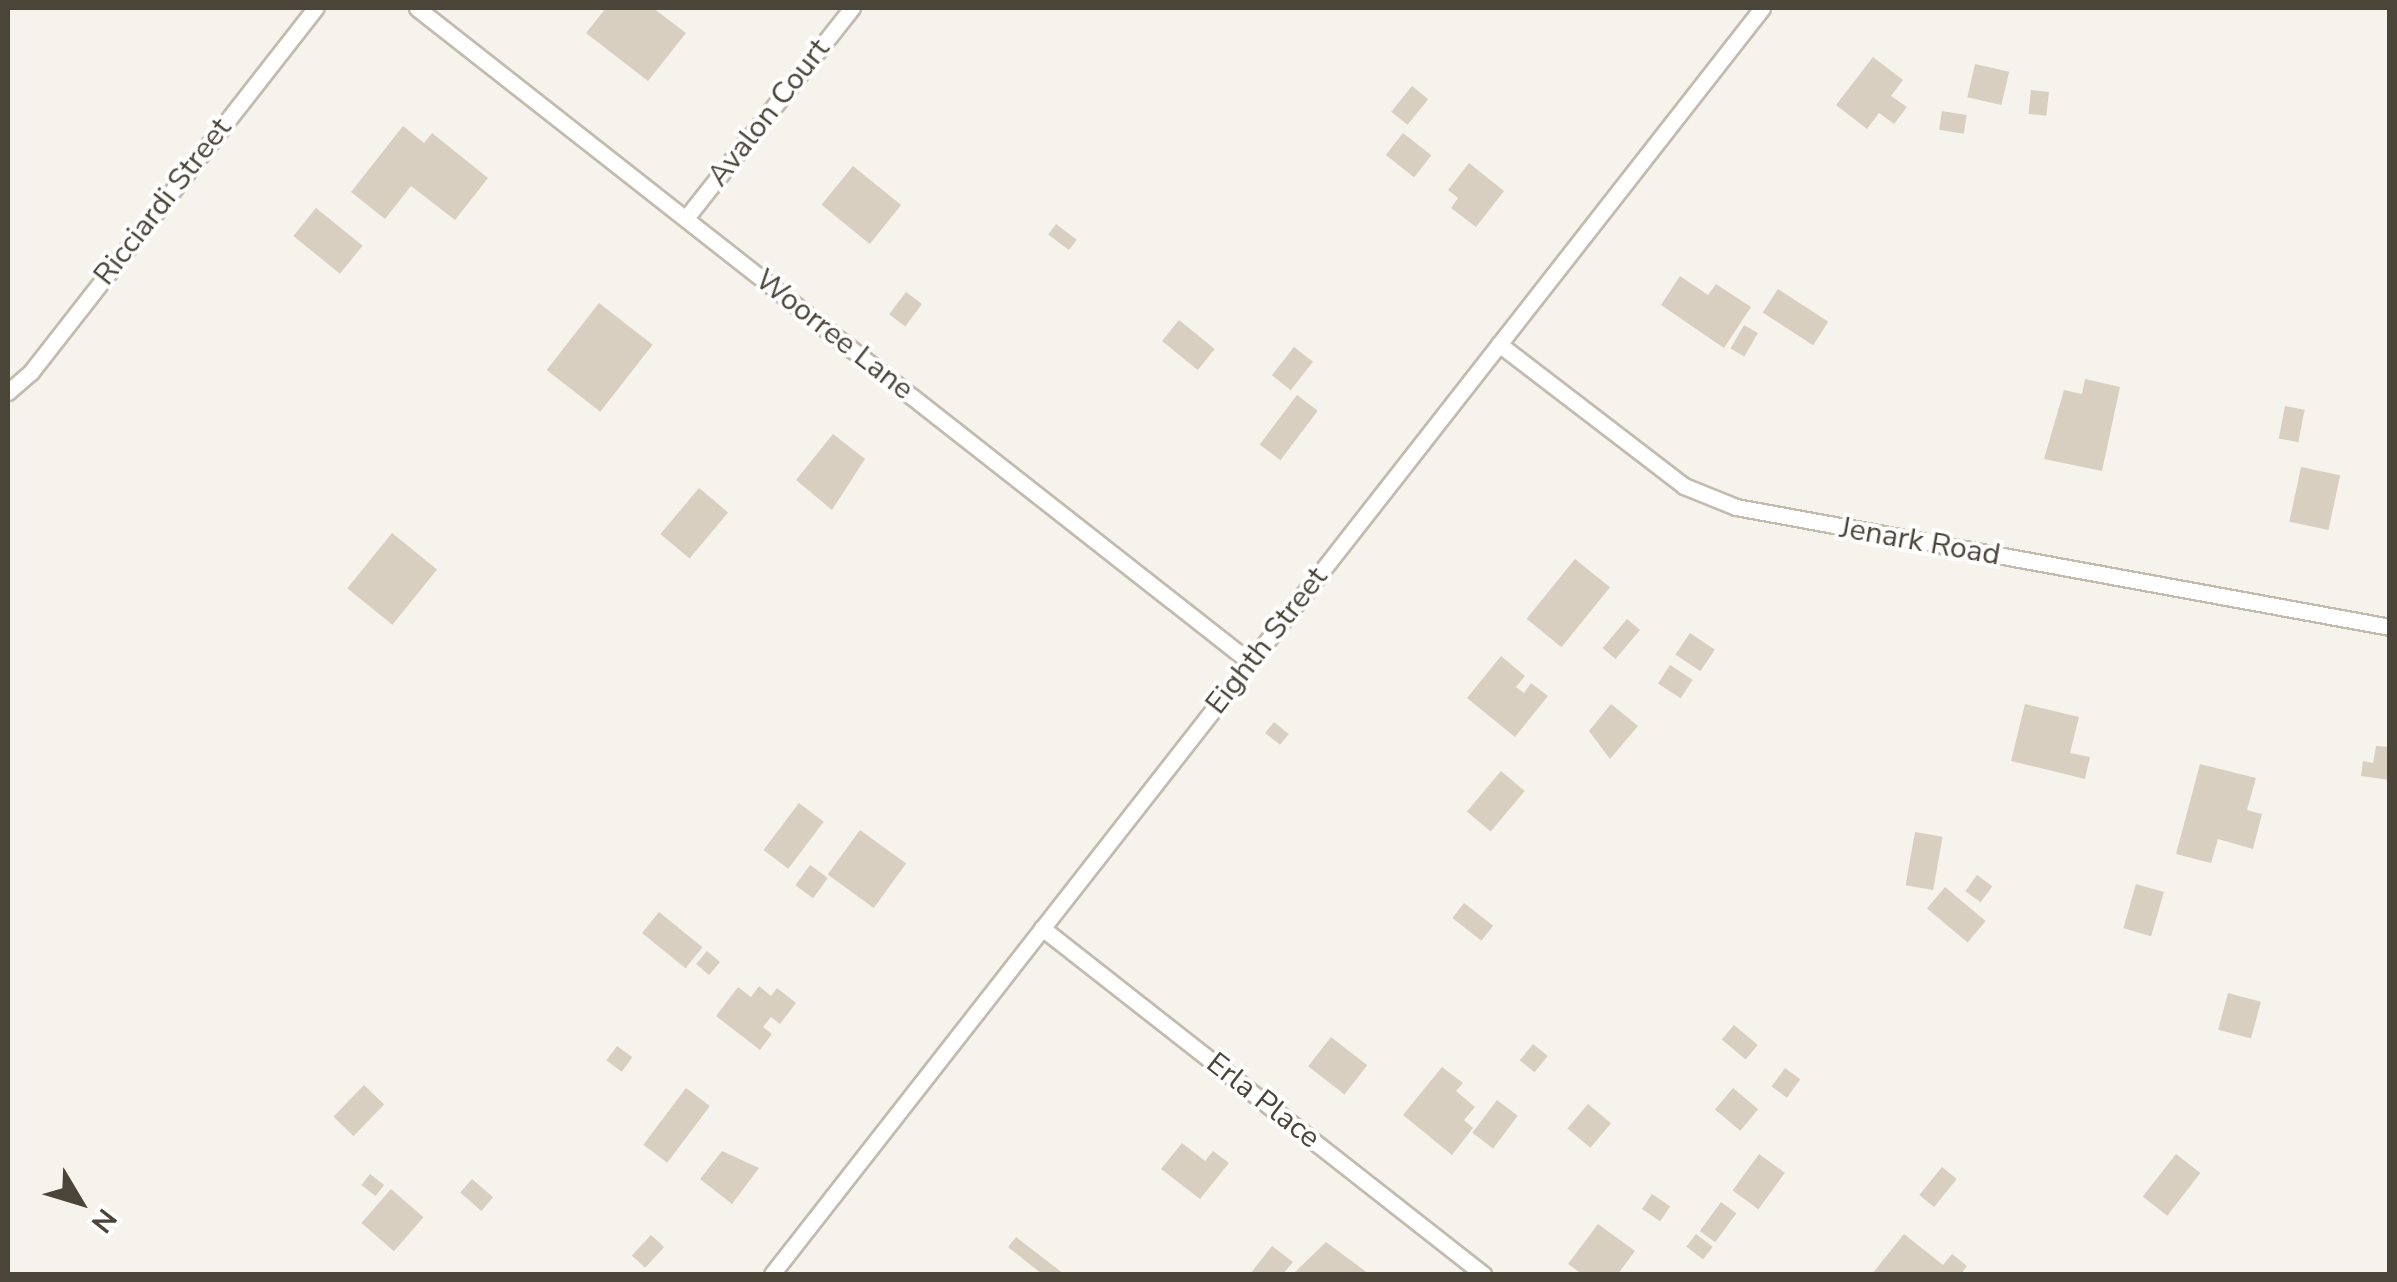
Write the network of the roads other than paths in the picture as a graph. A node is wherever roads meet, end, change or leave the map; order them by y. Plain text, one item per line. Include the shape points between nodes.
1 (315, 8) edge
2 (417, 8) edge
3 (852, 8) edge
4 (1762, 8) edge
5 (686, 218) junction
6 (1499, 344) junction
7 (8, 392) edge
8 (2390, 627) edge
9 (1250, 662) junction
10 (1042, 928) junction
11 (772, 1274) edge
12 (1483, 1274) edge

1 - 7 street, Ricciardi Street via 31,372
2 - 5 street, Woorree Lane
3 - 5 street, Avalon Court
4 - 6 street, Eighth Street
5 - 9 street, Woorree Lane
6 - 8 street, Jenark Road via 1684,486 1736,507
6 - 9 street, Eighth Street
9 - 10 street, Eighth Street
10 - 11 street, Eighth Street
10 - 12 street, Erla Place

